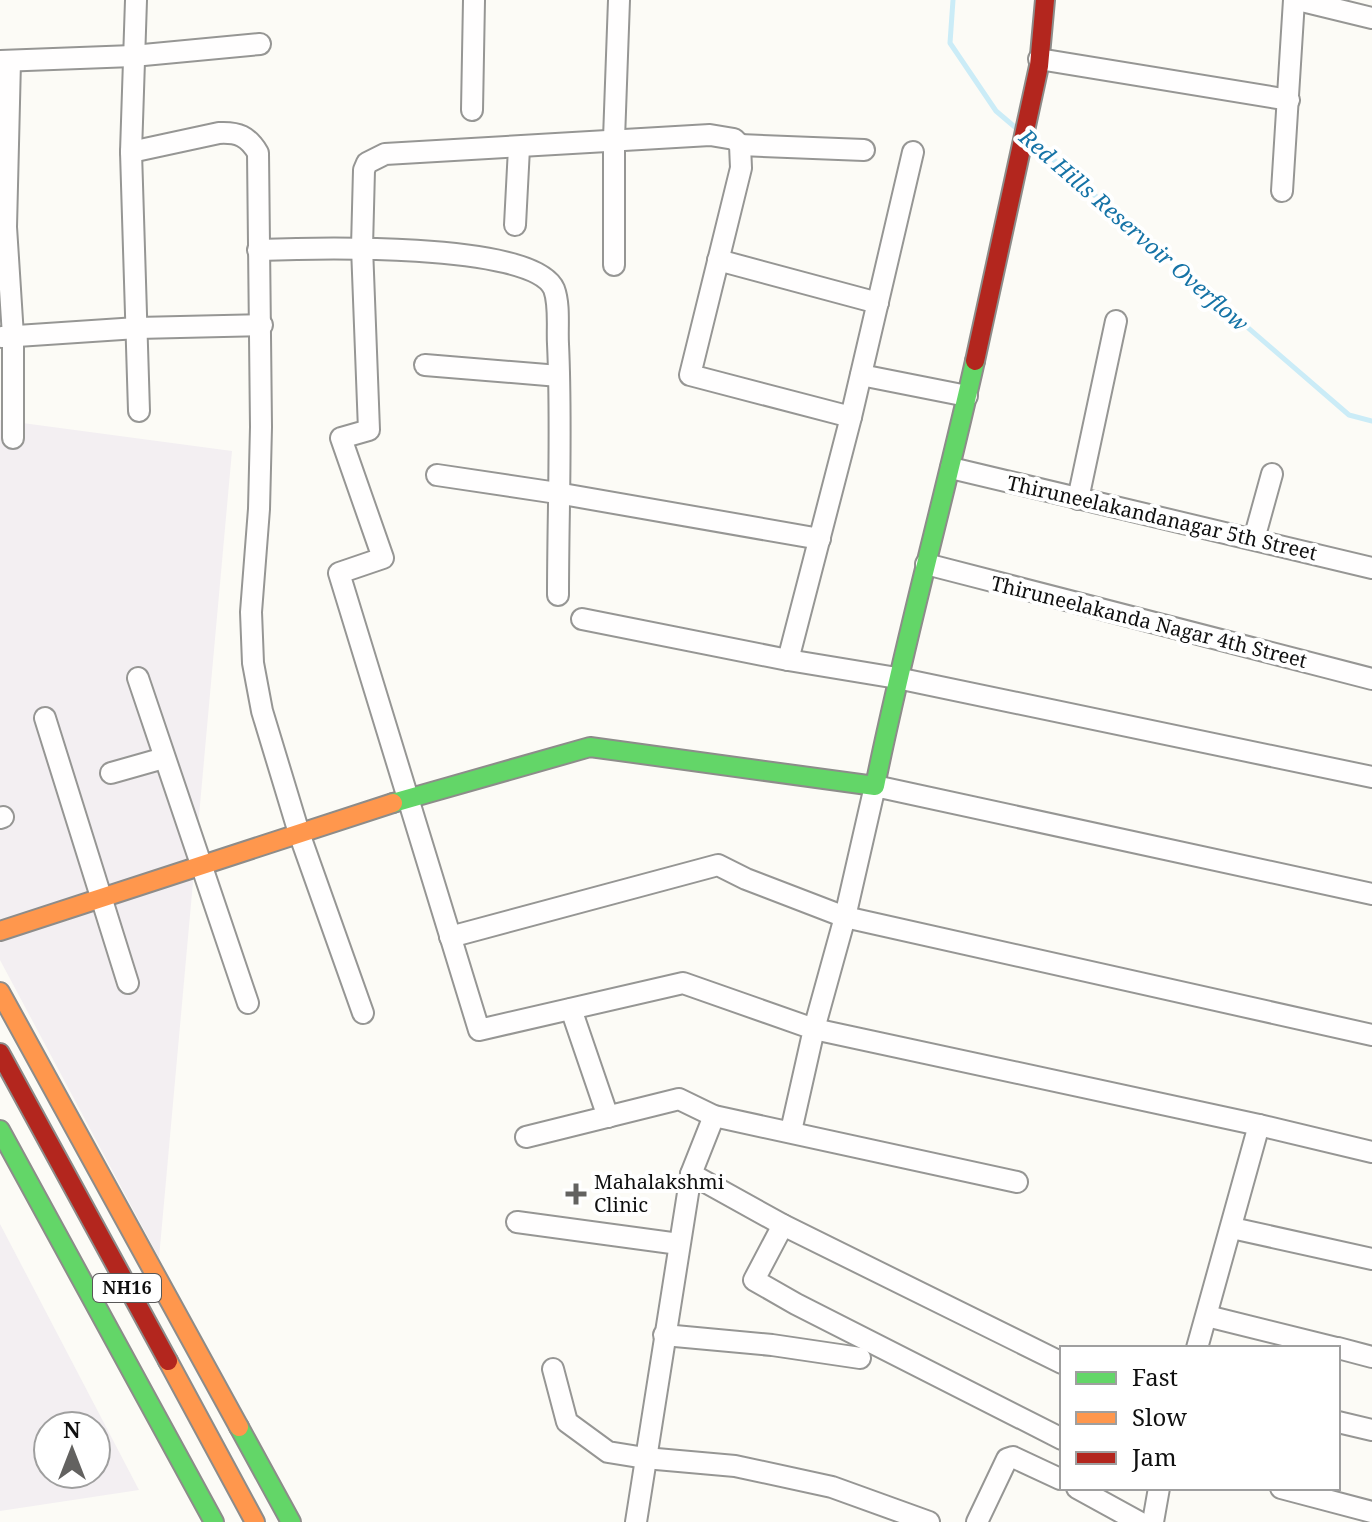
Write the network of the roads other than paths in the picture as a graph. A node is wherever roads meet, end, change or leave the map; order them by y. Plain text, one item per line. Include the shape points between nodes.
1 (136, 0) edge
2 (474, 0) edge
3 (619, 0) edge
4 (1045, 0) edge
5 (1296, 0) edge
6 (1372, 18) edge
7 (260, 44) dead end
8 (133, 56) junction
9 (5, 61) edge
10 (1039, 62) junction
11 (1289, 100) junction
12 (472, 110) dead end
13 (614, 139) junction
14 (740, 145) junction
15 (519, 148) junction
16 (864, 150) dead end
17 (131, 152) junction
18 (913, 152) dead end
19 (1282, 191) dead end
20 (515, 225) dead end
21 (3, 227) edge
22 (362, 247) junction
23 (258, 250) junction
24 (718, 260) junction
25 (614, 265) dead end
26 (878, 303) junction
27 (1116, 321) dead end
28 (262, 325) junction
29 (137, 328) junction
30 (7, 337) edge
31 (425, 365) dead end
32 (861, 375) junction
33 (559, 376) junction
34 (967, 396) junction
35 (139, 411) dead end
36 (851, 417) junction
37 (13, 438) dead end
38 (951, 468) junction
39 (1272, 474) dead end
40 (437, 475) dead end
41 (557, 493) junction
42 (1078, 499) junction
43 (820, 539) junction
44 (1254, 539) junction
45 (926, 564) junction
46 (1372, 568) edge
47 (558, 595) dead end
48 (582, 619) dead end
49 (788, 660) junction
50 (138, 678) dead end
51 (897, 678) junction
52 (1372, 679) edge
53 (45, 718) dead end
54 (164, 758) junction
55 (111, 773) dead end
56 (1372, 777) edge
57 (875, 786) junction
58 (407, 798) junction
59 (299, 833) junction
60 (200, 866) junction
61 (1372, 894) edge
62 (103, 897) junction
63 (845, 917) junction
64 (0, 931) edge
65 (450, 937) junction
66 (128, 983) dead end
67 (0, 992) edge
68 (248, 1003) dead end
69 (571, 1009) junction
70 (363, 1013) dead end
71 (814, 1029) junction
72 (1372, 1035) edge
73 (0, 1053) edge
74 (0, 1106) edge
75 (714, 1116) junction
76 (608, 1117) junction
77 (1259, 1125) junction
78 (0, 1130) edge
79 (791, 1131) junction
80 (526, 1137) dead end
81 (1372, 1152) edge
82 (691, 1174) junction
83 (1017, 1182) dead end
84 (517, 1222) dead end
85 (783, 1225) junction
86 (1232, 1228) junction
87 (679, 1244) junction
88 (1372, 1259) edge
89 (1207, 1316) junction
90 (664, 1335) junction
91 (1198, 1346) edge
92 (1329, 1346) edge
93 (1340, 1349) edge
94 (1372, 1357) edge
95 (860, 1358) dead end
96 (1060, 1362) edge
97 (553, 1369) dead end
98 (1340, 1422) edge
99 (1372, 1430) edge
100 (1060, 1438) edge
101 (645, 1458) junction
102 (1060, 1479) edge
103 (1081, 1490) edge
104 (1159, 1490) edge
105 (1289, 1490) edge
106 (1372, 1512) edge
107 (288, 1517) edge
108 (903, 1518) edge
109 (214, 1522) edge
110 (232, 1522) edge
111 (255, 1522) edge
112 (263, 1522) edge
113 (636, 1522) edge
114 (929, 1522) edge
115 (977, 1522) edge
116 (1139, 1522) edge
117 (1153, 1522) edge

1 - 8 street
2 - 12 street
3 - 13 street
4 - 10 main road
5 - 6 street
5 - 11 street
7 - 8 street
8 - 9 street
8 - 17 street
9 - 21 street
10 - 11 street
10 - 34 main road
11 - 19 street
13 - 14 street via 710,135
13 - 15 street
13 - 25 street
14 - 16 street
14 - 24 street via 741,168
15 - 20 street
15 - 22 street via 373,158 364,170
17 - 23 street via 219,133 242,135 258,153
17 - 29 street
18 - 26 street
21 - 30 street
22 - 23 street
22 - 33 street via 500,259 539,275 554,290
22 - 58 street via 369,430 341,438 383,558 339,573
23 - 28 street
24 - 26 street
24 - 36 street via 690,375
26 - 32 street
27 - 42 street
28 - 29 street
28 - 59 street via 253,663
29 - 30 street
29 - 35 street
30 - 37 street
31 - 33 street
32 - 34 street
32 - 36 street
33 - 41 street
34 - 38 main road
36 - 43 street
38 - 42 street, Thiruneelakandanagar 5th Street
38 - 45 main road
39 - 44 street
40 - 41 street
41 - 43 street
41 - 47 street
42 - 44 street, Thiruneelakandanagar 5th Street
43 - 49 street
44 - 46 street, Thiruneelakandanagar 5th Street
45 - 51 main road
45 - 52 street, Thiruneelakanda Nagar 4th Street
48 - 49 street
49 - 51 street
50 - 54 street
51 - 56 street
51 - 57 main road
53 - 62 street
54 - 55 street
54 - 60 street
57 - 58 main road via 590,747
57 - 61 street
57 - 63 street
58 - 59 main road
58 - 65 street
59 - 60 main road
59 - 70 street
60 - 62 main road
60 - 68 street
62 - 64 main road
62 - 66 street
63 - 65 street via 718,865
63 - 71 street
63 - 72 street
65 - 69 street via 479,1030
67 - 107 main road
69 - 71 street via 683,983
69 - 76 street
71 - 77 street
71 - 79 street
73 - 111 main road, NH16
74 - 110 main road, NH16
75 - 76 street via 679,1099
75 - 79 street
75 - 82 street
76 - 80 street
77 - 81 street
77 - 86 street
78 - 109 main road
79 - 83 street
82 - 85 street
82 - 87 street
84 - 87 street
85 - 96 street
85 - 100 street via 754,1280
86 - 88 street
86 - 89 street
87 - 90 street
89 - 91 street
89 - 92 street
90 - 95 street
90 - 101 street
93 - 94 street
97 - 101 street via 567,1422 608,1452
98 - 99 street
101 - 108 street via 735,1466 832,1487
101 - 113 street
102 - 115 street via 1007,1459
103 - 116 street
104 - 117 street
105 - 106 street
107 - 112 street
108 - 114 street

